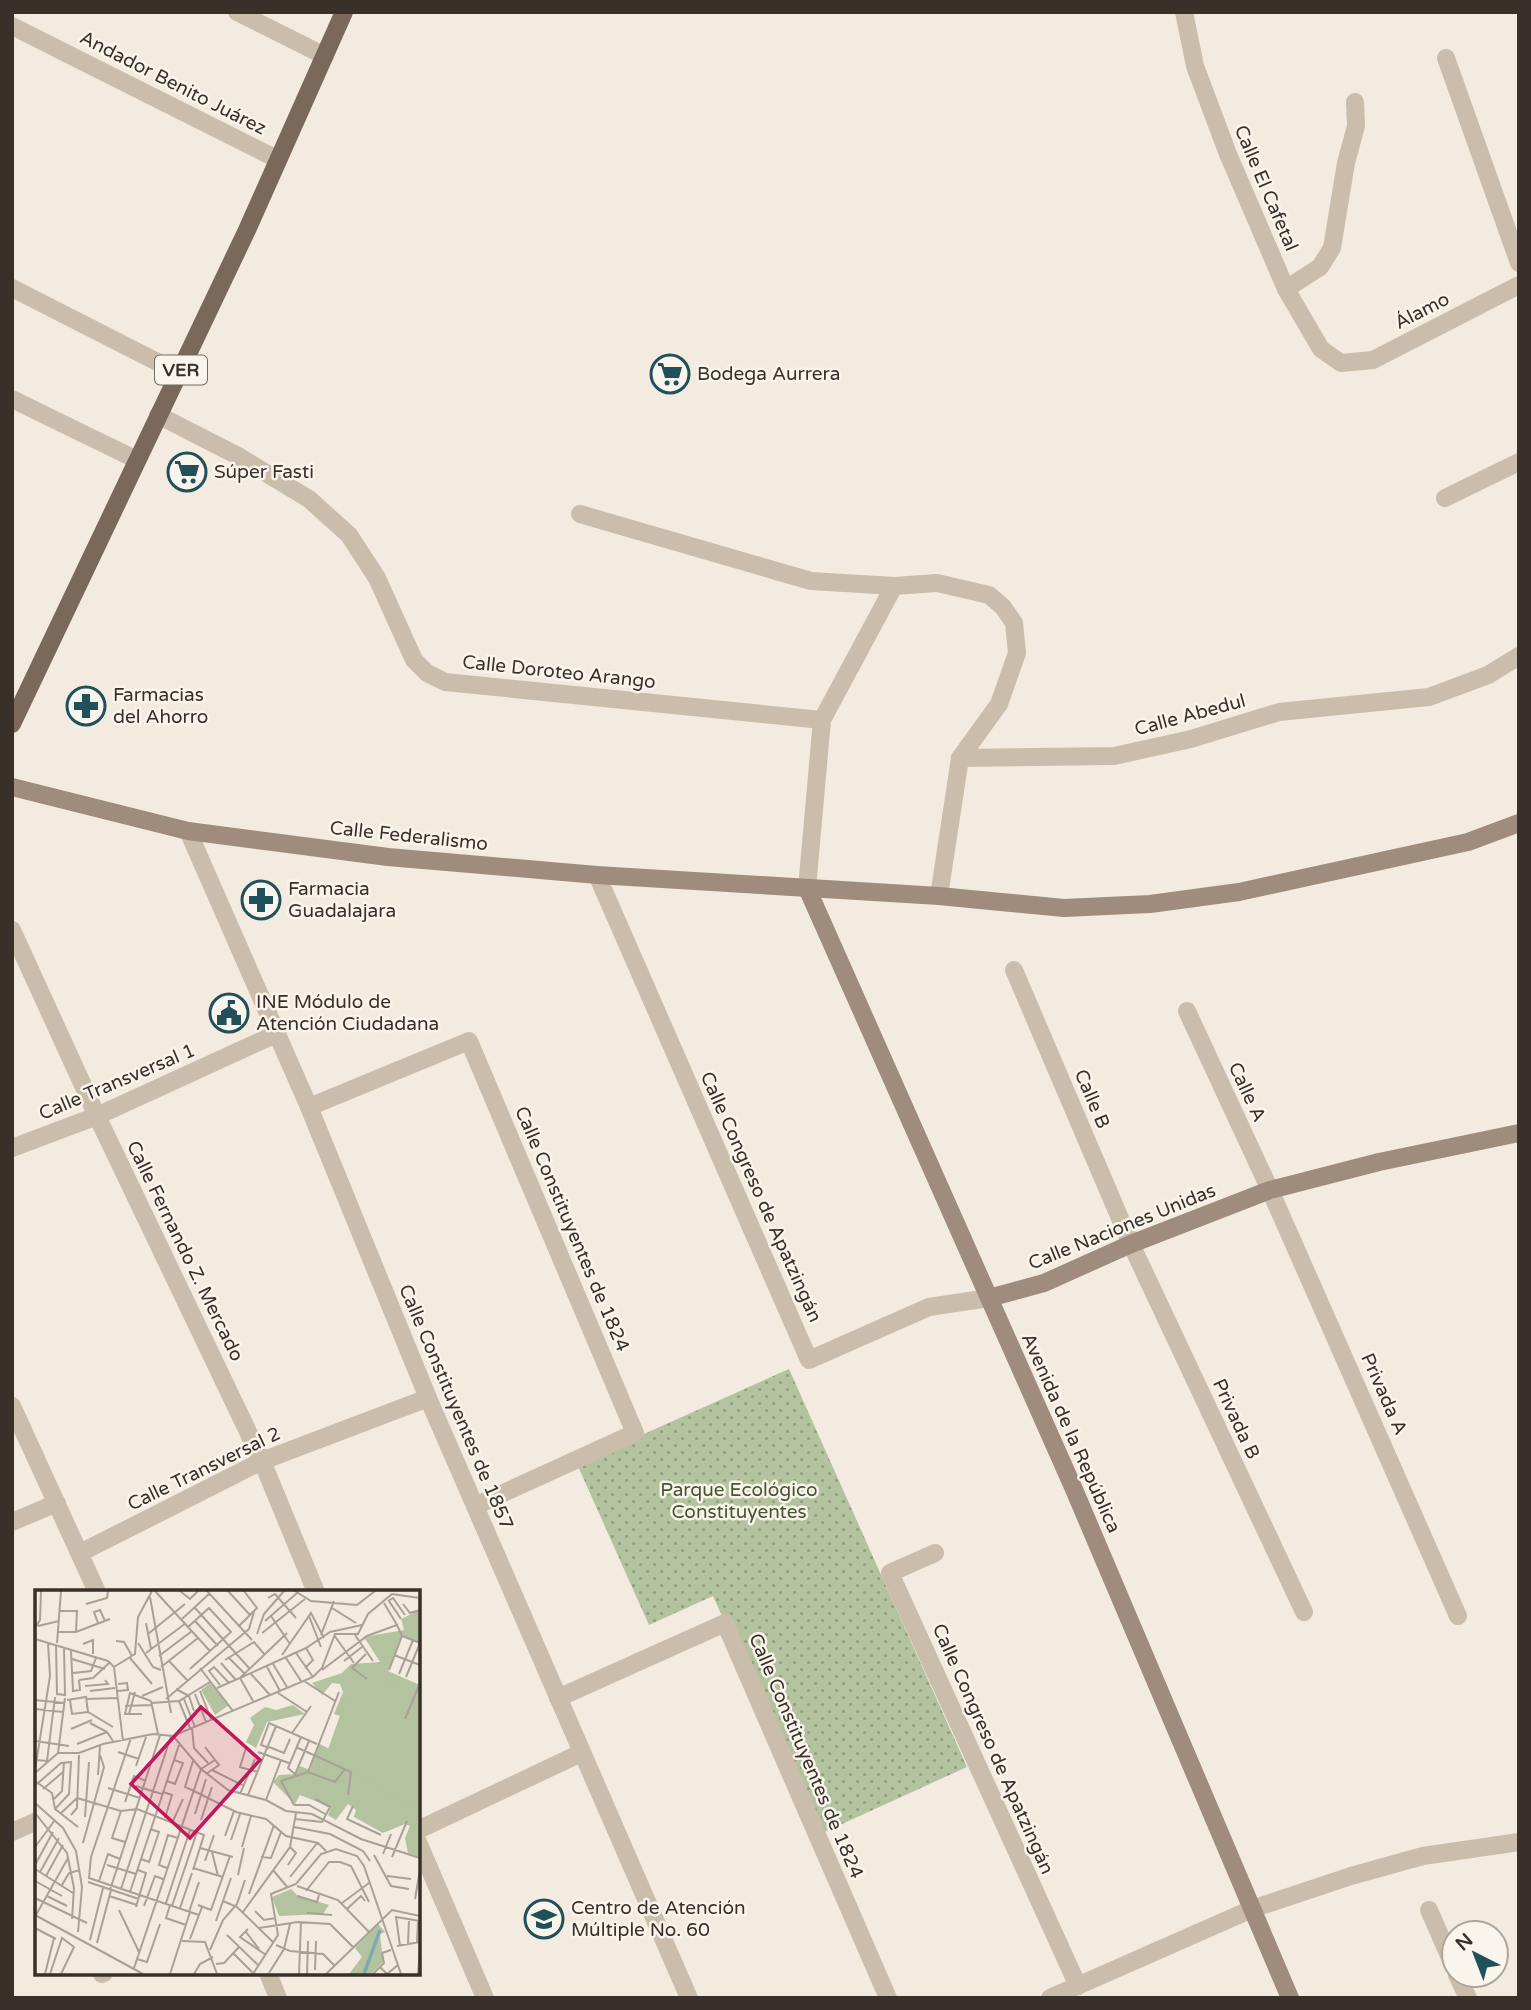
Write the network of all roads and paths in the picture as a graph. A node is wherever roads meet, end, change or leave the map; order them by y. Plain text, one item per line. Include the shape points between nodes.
1 (237, 12) edge
2 (344, 12) edge
3 (1184, 12) edge
4 (12, 26) edge
5 (325, 56) junction
6 (1446, 58) dead end
7 (1355, 102) dead end
8 (277, 159) junction
9 (1519, 263) edge
10 (1519, 285) edge
11 (12, 288) edge
12 (1286, 289) junction
13 (1341, 363) joint
14 (179, 373) junction
15 (12, 399) edge
16 (158, 415) junction
17 (137, 460) junction
18 (1519, 462) edge
19 (1445, 498) dead end
20 (580, 514) dead end
21 (894, 586) junction
22 (1519, 656) edge
23 (822, 720) junction
24 (12, 724) edge
25 (960, 758) junction
26 (12, 787) edge
27 (1519, 823) edge
28 (188, 831) junction
29 (597, 875) junction
30 (807, 888) junction
31 (939, 896) junction
32 (12, 930) edge
33 (1014, 970) dead end
34 (1187, 1011) dead end
35 (276, 1034) junction
36 (309, 1107) junction
37 (97, 1116) junction
38 (1519, 1133) edge
39 (12, 1148) edge
40 (1270, 1190) junction
41 (1131, 1244) junction
42 (989, 1298) junction
43 (428, 1398) junction
44 (12, 1406) edge
45 (262, 1461) junction
46 (57, 1503) junction
47 (475, 1506) junction
48 (12, 1522) edge
49 (80, 1553) junction
50 (935, 1553) dead end
51 (96, 1590) edge
52 (315, 1590) edge
53 (1304, 1612) dead end
54 (1458, 1616) dead end
55 (558, 1698) junction
56 (581, 1753) junction
57 (35, 1823) edge
58 (420, 1829) edge
59 (12, 1832) edge
60 (1519, 1842) edge
61 (420, 1847) edge
62 (1252, 1909) junction
63 (1429, 1910) dead end
64 (1440, 1935) edge
65 (269, 1975) edge
66 (1078, 1986) junction
67 (278, 1998) edge
68 (485, 1998) edge
69 (689, 1998) edge
70 (887, 1998) edge
71 (1050, 1998) edge
72 (1290, 1998) edge

1 - 5 street
2 - 5 main road, VER
3 - 12 street, Calle El Cafetal via 1195,66
4 - 8 street, Andador Benito Juárez
5 - 8 main road, VER
6 - 9 street
7 - 12 street via 1356,126 1332,248 1320,267
8 - 14 main road, VER
10 - 13 street, Álamo via 1373,360
11 - 14 street
12 - 13 street, Calle El Cafetal via 1321,349
14 - 16 main road, VER
15 - 17 street
16 - 17 main road, VER
16 - 23 street, Calle Doroteo Arango via 309,499 349,535 377,578 414,660 426,673 445,682
17 - 24 main road, VER
18 - 19 street
20 - 21 street via 811,581
21 - 23 street
21 - 25 street via 937,583 989,595 1014,623 1017,653 999,704
22 - 25 street, Calle Abedul via 1488,675 1429,696 1279,712 1114,756
23 - 30 street
25 - 31 street
26 - 28 main road, Calle Federalismo
27 - 31 main road, Calle Federalismo via 1455,845 1239,892 1150,904 1064,908
28 - 29 main road, Calle Federalismo via 388,857
28 - 35 street, Calle Constituyentes de 1857
29 - 30 main road, Calle Federalismo
29 - 42 street, Calle Congreso de Apatzingán via 809,1360 929,1307
30 - 31 main road, Calle Federalismo
30 - 42 main road, Avenida de la República
32 - 37 street, Calle Fernando Z. Mercado
33 - 41 street, Calle B
34 - 40 street, Calle A
35 - 36 street, Calle Constituyentes de 1857
35 - 37 street, Calle Transversal 1
36 - 43 street, Calle Constituyentes de 1857
36 - 47 street, Calle Constituyentes de 1824 via 470,1041 635,1433
37 - 39 street, Calle Transversal 1
37 - 45 street, Calle Fernando Z. Mercado
38 - 40 main road, Calle Naciones Unidas
40 - 41 main road, Calle Naciones Unidas
40 - 54 street, Privada A
41 - 42 main road, Calle Naciones Unidas via 1044,1283
41 - 53 street, Privada B
42 - 62 main road, Avenida de la República
43 - 45 street, Calle Transversal 2
43 - 47 street, Calle Constituyentes de 1857
44 - 46 street
45 - 49 street, Calle Transversal 2
45 - 52 street, Calle Fernando Z. Mercado
46 - 48 street
46 - 49 street
47 - 55 street, Calle Constituyentes de 1857
49 - 51 street
50 - 66 street, Calle Congreso de Apatzingán via 890,1573
55 - 56 street, Calle Constituyentes de 1857
55 - 70 street, Calle Constituyentes de 1824 via 725,1623
56 - 58 street
56 - 69 street, Calle Constituyentes de 1857
57 - 59 street
60 - 62 street via 1423,1856
61 - 68 street
62 - 66 street
62 - 72 main road, Avenida de la República
63 - 64 street
65 - 67 street
66 - 71 street

